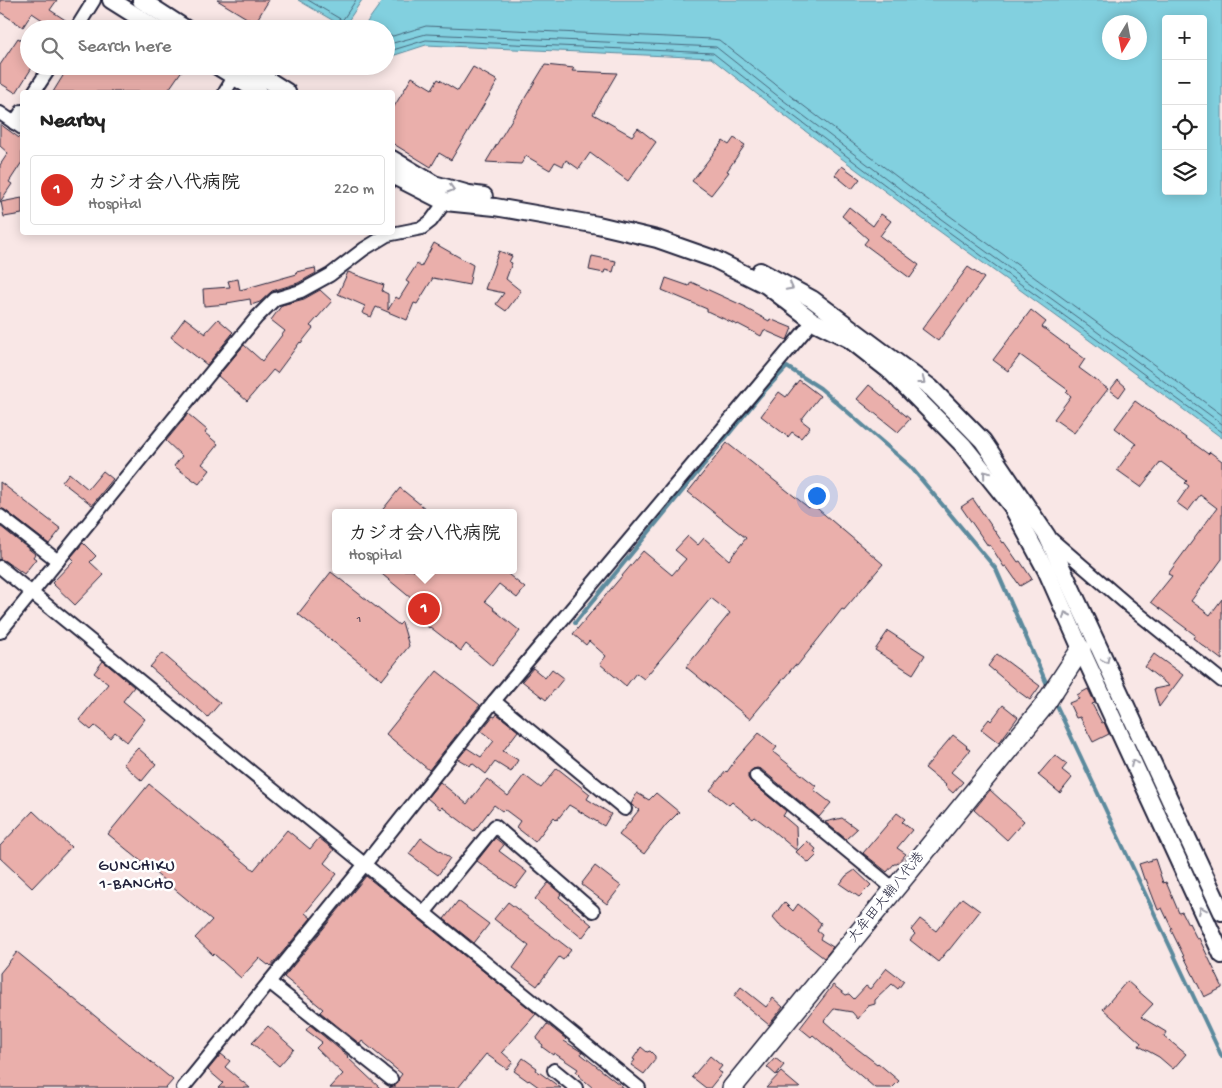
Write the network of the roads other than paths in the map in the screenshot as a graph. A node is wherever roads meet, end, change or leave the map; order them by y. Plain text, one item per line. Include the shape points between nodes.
1 (94, 0) edge
2 (111, 0) edge
3 (141, 0) edge
4 (82, 20) edge
5 (143, 20) edge
6 (172, 20) edge
7 (45, 75) edge
8 (238, 75) edge
9 (243, 75) edge
10 (247, 75) edge
11 (35, 90) edge
12 (226, 90) edge
13 (257, 90) edge
14 (282, 90) edge
15 (0, 113) edge
16 (18, 125) edge
17 (395, 161) edge
18 (395, 177) edge
19 (445, 202) junction
20 (395, 233) edge
21 (387, 235) edge
22 (813, 321) junction
23 (1011, 505) junction
24 (0, 516) edge
25 (1047, 536) junction
26 (58, 561) junction
27 (0, 567) edge
28 (32, 593) junction
29 (0, 632) edge
30 (1081, 649) junction
31 (1222, 681) edge
32 (494, 701) junction
33 (756, 776) dead end
34 (625, 809) dead end
35 (365, 864) junction
36 (894, 889) junction
37 (593, 910) dead end
38 (1222, 912) edge
39 (424, 913) junction
40 (1222, 955) edge
41 (269, 982) junction
42 (554, 1070) dead end
43 (391, 1079) dead end
44 (183, 1088) edge
45 (576, 1088) edge
46 (639, 1088) edge
47 (732, 1088) edge

1 - 4 street
2 - 5 street
3 - 6 street
7 - 11 street
8 - 12 street
9 - 13 street
10 - 14 street
15 - 16 street
17 -> 25 street via 434,184 469,194 592,216 677,236 741,261 812,299 931,388 983,441
18 - 19 street
19 - 20 street via 422,228
19 - 22 street via 495,207 658,239 714,259 766,285
21 - 26 street via 330,275 301,291 275,299 212,370
23 -> 22 street via 963,445 890,371 849,339
22 - 32 street
23 - 25 street
30 -> 23 street via 1046,570
24 - 26 street
25 - 31 street
25 -> 38 street
26 - 28 street
27 - 28 street
28 - 29 street
28 - 35 street
30 - 36 main road, 大牟田大鞘八代港 via 1043,708
40 -> 30 street
32 - 34 street
32 - 35 street
33 - 36 street
35 - 39 street
35 - 41 street
36 - 47 main road, 大牟田大鞘八代港
37 - 39 street via 495,826
39 - 46 street
41 - 43 street
41 - 44 street
42 - 45 street

